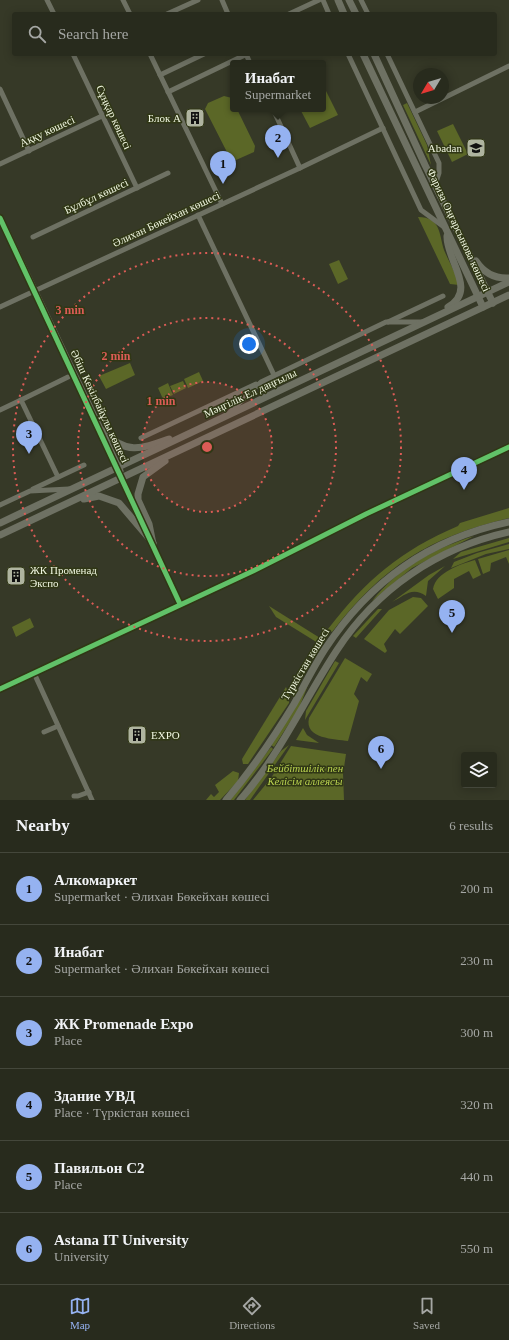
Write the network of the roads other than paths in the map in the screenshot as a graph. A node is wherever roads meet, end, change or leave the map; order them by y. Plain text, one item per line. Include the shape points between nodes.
1 (47, 0) edge
2 (124, 0) edge
3 (198, 0) edge
4 (222, 0) edge
5 (321, 0) edge
6 (338, 0) edge
7 (342, 0) edge
8 (349, 0) edge
9 (361, 0) edge
10 (53, 12) edge
11 (129, 12) edge
12 (171, 12) edge
13 (227, 12) edge
14 (294, 12) edge
15 (327, 12) edge
16 (343, 12) edge
17 (348, 12) edge
18 (355, 12) edge
19 (367, 12) edge
20 (74, 56) edge
21 (151, 56) edge
22 (200, 56) edge
23 (349, 56) edge
24 (364, 56) edge
25 (375, 56) edge
26 (388, 56) edge
27 (230, 62) edge
28 (367, 62) junction
29 (509, 66) edge
30 (160, 75) junction
31 (0, 90) edge
32 (168, 92) junction
33 (274, 112) edge
34 (415, 112) junction
35 (102, 116) junction
36 (383, 128) junction
37 (414, 142) junction
38 (29, 151) junction
39 (0, 164) edge
40 (300, 168) junction
41 (168, 173) dead end
42 (435, 185) junction
43 (137, 188) junction
44 (222, 204) junction
45 (198, 215) junction
46 (0, 218) edge
47 (447, 232) junction
48 (33, 236) dead end
49 (467, 251) junction
50 (509, 278) edge
51 (509, 282) edge
52 (34, 291) junction
53 (488, 292) junction
54 (509, 295) edge
55 (443, 296) dead end
56 (478, 296) junction
57 (492, 302) junction
58 (0, 307) edge
59 (483, 307) junction
60 (428, 321) junction
61 (386, 322) junction
62 (274, 375) junction
63 (68, 377) dead end
64 (261, 382) junction
65 (228, 398) junction
66 (21, 400) junction
67 (0, 410) edge
68 (227, 416) junction
69 (98, 425) junction
70 (200, 429) junction
71 (142, 438) dead end
72 (509, 447) edge
73 (170, 455) junction
74 (84, 465) dead end
75 (118, 467) junction
76 (122, 477) junction
77 (58, 478) junction
78 (72, 489) junction
79 (30, 491) junction
80 (73, 501) junction
81 (0, 505) edge
82 (509, 522) edge
83 (0, 523) edge
84 (509, 532) edge
85 (0, 535) edge
86 (153, 544) junction
87 (180, 604) junction
88 (34, 673) junction
89 (0, 689) edge
90 (58, 726) junction
91 (44, 732) dead end
92 (89, 792) junction
93 (74, 796) dead end
94 (92, 800) edge
95 (226, 800) edge
96 (240, 800) edge

1 - 10 street
2 - 11 street
3 - 12 street
4 - 13 street
5 - 14 street
5 - 15 street
6 - 16 street
7 - 17 street
8 - 18 street
9 - 19 street
20 - 35 street, Сұңқар көшесі
21 - 30 street
22 - 30 street
23 - 36 street
24 - 28 street, Фариза Оңғарсынова көшесі
25 - 37 street, Фариза Оңғарсынова көшесі
26 - 34 street
27 - 32 street
28 - 37 street via 368,57 400,123
28 - 47 street, Фариза Оңғарсынова көшесі
29 - 34 street
30 - 32 street
31 - 38 street
32 - 44 street
33 - 40 street
34 - 42 street via 439,163
35 - 38 street, Аққу көшесі
35 - 43 street, Сұңқар көшесі
36 - 40 street, Әлихан Бөкейхан көшесі
36 - 47 street via 421,210 440,223
37 - 42 street, Фариза Оңғарсынова көшесі
38 - 39 street, Аққу көшесі
40 - 44 street, Әлихан Бөкейхан көшесі
41 - 43 street, Бұлбұл көшесі
42 - 49 street, Фариза Оңғарсынова көшесі
43 - 48 street, Бұлбұл көшесі
44 - 45 street, Әлихан Бөкейхан көшесі
45 - 52 street, Әлихан Бөкейхан көшесі
45 - 62 street
46 - 52 street, Әбіш Кекілбайұлы көшесі
47 - 56 street, Фариза Оңғарсынова көшесі
47 - 60 street via 448,245 460,277 460,294 454,303
49 - 50 street via 488,274
49 - 53 street, Фариза Оңғарсынова көшесі
51 - 53 street, Мәңгілік Ел даңғылы
52 - 58 street, Әлихан Бөкейхан көшесі
52 - 69 street, Әбіш Кекілбайұлы көшесі
53 - 56 street, Мәңгілік Ел даңғылы
53 - 57 street, Фариза Оңғарсынова көшесі
54 - 57 street, Мәңгілік Ел даңғылы
55 - 61 street
56 - 59 street, Фариза Оңғарсынова көшесі
56 - 60 street, Мәңгілік Ел даңғылы
57 - 59 street, Мәңгілік Ел даңғылы
59 - 73 street, Мәңгілік Ел даңғылы
60 - 61 street
60 - 68 street, Мәңгілік Ел даңғылы
61 - 62 street
62 - 64 street
63 - 66 street
64 - 65 street
64 - 68 street
65 - 68 street via 234,398 236,402
65 - 71 street
66 - 67 street
66 - 77 street
68 - 70 street, Мәңгілік Ел даңғылы
69 - 70 street via 111,439 129,448 148,446
69 - 75 street, Әбіш Кекілбайұлы көшесі
70 - 75 street, Мәңгілік Ел даңғылы
72 - 87 street
73 - 76 street, Мәңгілік Ел даңғылы
73 - 86 street via 147,473 139,488 138,500 149,524
74 - 77 street
75 - 76 street, Әбіш Кекілбайұлы көшесі
75 - 78 street, Мәңгілік Ел даңғылы
76 - 80 street, Мәңгілік Ел даңғылы
76 - 86 street, Әбіш Кекілбайұлы көшесі
77 - 79 street
78 - 79 street
78 - 83 street, Мәңгілік Ел даңғылы
79 - 81 street
80 - 85 street, Мәңгілік Ел даңғылы
80 - 86 street via 98,496 119,502
82 - 95 street, Түркістан көшесі via 462,536 423,554 391,575 363,601 332,639 281,725
84 - 96 street, Түркістан көшесі via 442,555 411,573 378,600 341,644 270,760
86 - 87 street, Әбіш Кекілбайұлы көшесі
87 - 88 street
88 - 89 street
88 - 90 street
90 - 91 street
90 - 92 street
92 - 93 street
92 - 94 street

